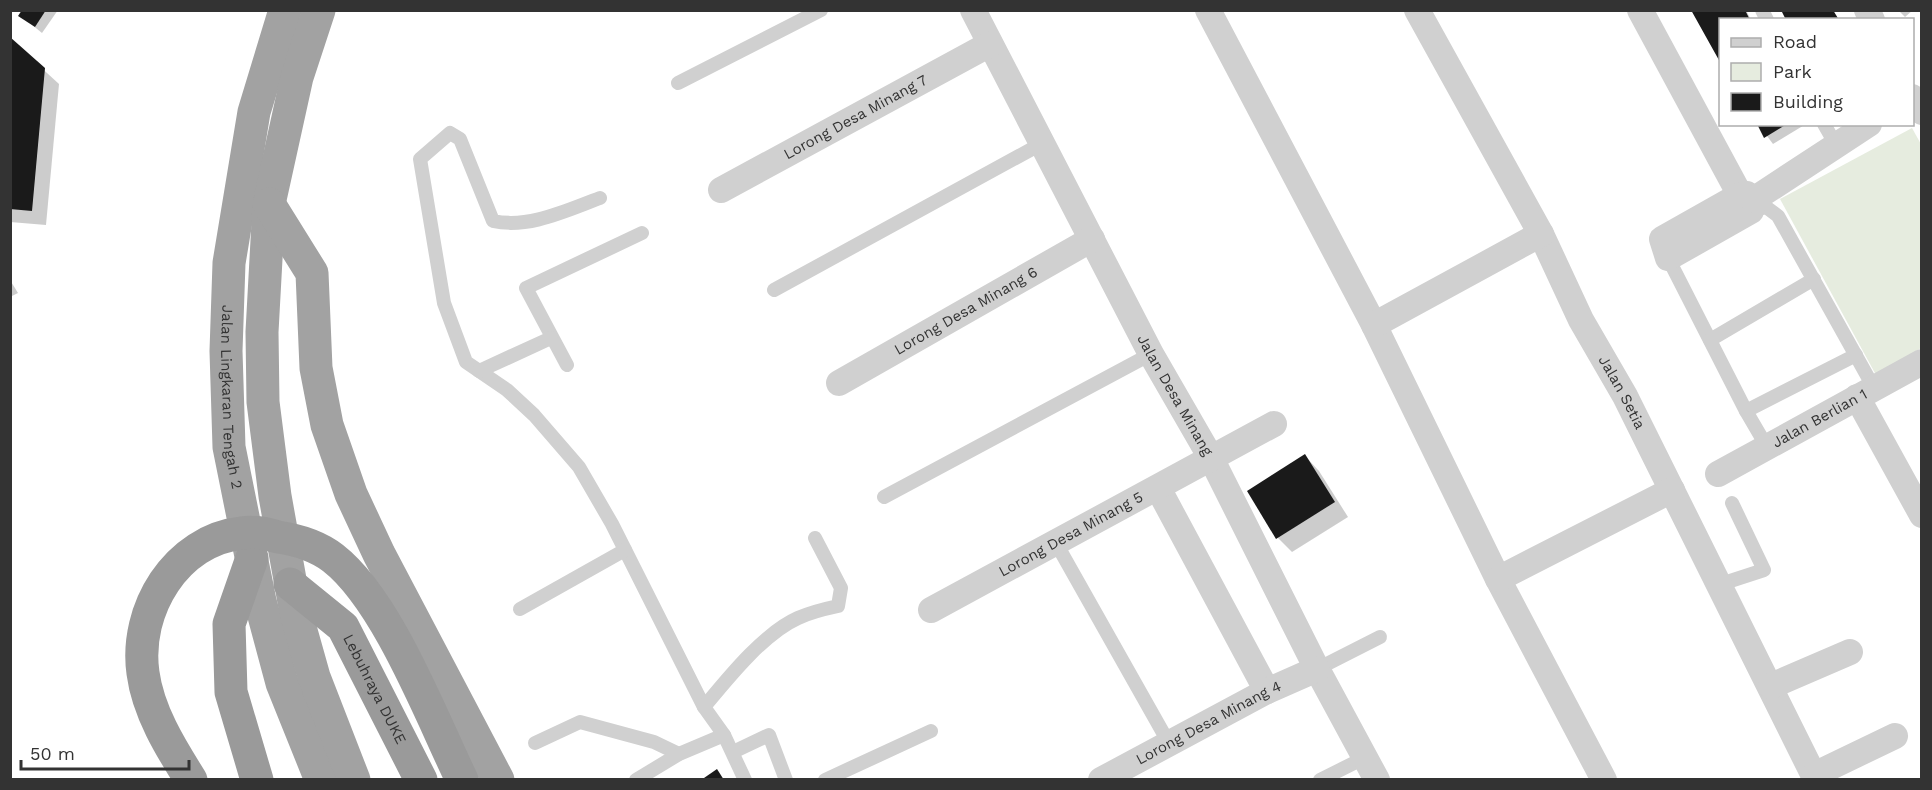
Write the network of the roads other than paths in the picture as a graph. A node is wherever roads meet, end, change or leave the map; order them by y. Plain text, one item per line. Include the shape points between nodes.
1 (285, 10) edge
2 (320, 10) edge
3 (821, 10) edge
4 (973, 10) edge
5 (1208, 10) edge
6 (1417, 10) edge
7 (1640, 10) edge
8 (990, 44) junction
9 (678, 84) dead end
10 (1862, 126) edge
11 (1830, 135) edge
12 (1041, 144) junction
13 (721, 190) dead end
14 (600, 198) dead end
15 (1748, 200) junction
16 (269, 204) junction
17 (642, 233) dead end
18 (1541, 234) junction
19 (1092, 239) junction
20 (1665, 248) joint
21 (1814, 279) junction
22 (774, 290) dead end
23 (1374, 326) junction
24 (551, 338) junction
25 (1710, 340) junction
26 (1151, 354) junction
27 (1856, 355) junction
28 (1922, 362) edge
29 (567, 365) dead end
30 (479, 371) junction
31 (839, 383) dead end
32 (1866, 393) junction
33 (1746, 411) junction
34 (1274, 424) dead end
35 (1767, 447) junction
36 (1210, 458) junction
37 (1718, 474) dead end
38 (1158, 488) junction
39 (1672, 490) junction
40 (884, 497) dead end
41 (1732, 502) dead end
42 (1922, 515) edge
43 (815, 538) dead end
44 (1056, 543) junction
45 (625, 550) junction
46 (252, 558) junction
47 (1498, 579) junction
48 (290, 584) junction
49 (1720, 584) junction
50 (520, 609) dead end
51 (931, 610) dead end
52 (1380, 637) dead end
53 (1850, 652) dead end
54 (1317, 669) junction
55 (1771, 686) junction
56 (1267, 691) junction
57 (704, 707) junction
58 (931, 731) dead end
59 (724, 735) junction
60 (1895, 736) dead end
61 (535, 743) dead end
62 (1170, 745) junction
63 (733, 752) junction
64 (679, 754) junction
65 (1366, 757) junction
66 (1815, 777) edge
67 (191, 780) edge
68 (257, 780) edge
69 (321, 780) edge
70 (354, 780) edge
71 (421, 780) edge
72 (462, 780) edge
73 (498, 780) edge
74 (636, 780) edge
75 (745, 780) edge
76 (786, 780) edge
77 (825, 780) edge
78 (1101, 780) edge
79 (1320, 780) edge
80 (1377, 780) edge
81 (1604, 780) edge

1 - 46 highway, Jalan Lingkaran Tengah 2 via 254,112 229,263 229,447
2 - 16 highway, Jalan Lingkaran Tengah 2 via 297,77
3 - 9 lane
4 - 8 street, Jalan Desa Minang
5 - 23 street
6 - 18 street, Jalan Setia
7 - 15 street
8 - 12 street, Jalan Desa Minang
8 - 13 street, Lorong Desa Minang 7
10 - 11 street
11 - 15 street
12 - 19 street, Jalan Desa Minang
12 - 22 lane
14 - 30 lane via 543,219 504,224 493,221 460,139 450,133 420,159 444,303 466,362
15 - 20 street
15 - 21 lane via 1778,216
16 - 48 highway, Jalan Lingkaran Tengah 2 via 262,332 263,402
16 - 73 highway via 312,273 316,368 327,425 351,494
17 - 24 lane via 526,288
18 - 23 street
18 - 39 street, Jalan Setia via 1581,320
19 - 26 street, Jalan Desa Minang
19 - 31 street, Lorong Desa Minang 6
20 - 25 lane
21 - 25 lane
21 - 27 lane
23 - 47 street
24 - 29 lane
24 - 30 lane
25 - 33 lane
26 - 36 street, Jalan Desa Minang
26 - 40 lane
27 - 32 lane
27 - 33 lane
28 - 32 street, Jalan Berlian 1
30 - 45 lane via 534,415 579,467
32 - 35 street, Jalan Berlian 1
32 - 42 street
33 - 35 lane
34 - 36 street, Lorong Desa Minang 5
35 - 37 street, Jalan Berlian 1
36 - 38 street, Lorong Desa Minang 5
36 - 54 street, Jalan Desa Minang
38 - 44 street, Lorong Desa Minang 5
38 - 56 street
39 - 47 street
39 - 49 street, Jalan Setia
41 - 49 lane via 1764,570
43 - 57 lane via 841,588 838,606 796,618 776,632
44 - 51 street, Lorong Desa Minang 5
44 - 62 lane
45 - 50 lane
45 - 57 lane
46 - 68 highway via 229,624 231,692
46 - 69 highway, Jalan Lingkaran Tengah 2 via 282,683
47 - 81 street
48 - 70 highway, Jalan Lingkaran Tengah 2 via 314,678
48 - 71 highway, Lebuhraya DUKE via 343,627
49 - 55 street, Jalan Setia
52 - 54 lane
53 - 55 street
54 - 56 street, Lorong Desa Minang 4
54 - 65 street, Jalan Desa Minang
55 - 66 street, Jalan Setia
56 - 62 street, Lorong Desa Minang 4
57 - 59 lane
58 - 77 lane
59 - 63 lane
59 - 64 lane
60 - 66 street
61 - 64 lane via 580,722 654,742
62 - 78 street, Lorong Desa Minang 4
63 - 75 lane
63 - 76 lane via 769,735
64 - 74 lane
65 - 79 lane
65 - 80 street, Jalan Desa Minang
67 - 72 highway, bridge via 150,704 142,671 149,609 162,582 186,557 212,541 243,532 305,542 331,556 355,578 389,629

